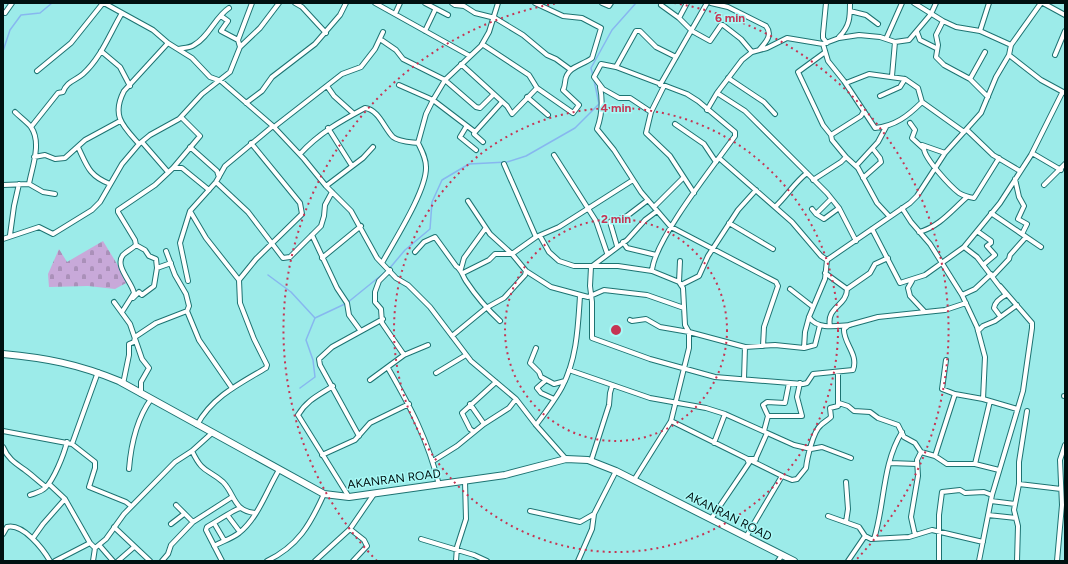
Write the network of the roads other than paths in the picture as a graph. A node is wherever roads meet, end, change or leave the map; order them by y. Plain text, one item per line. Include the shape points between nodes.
1 (12, 3) edge
2 (103, 3) edge
3 (252, 3) edge
4 (279, 3) edge
5 (295, 3) edge
6 (346, 3) edge
7 (375, 3) edge
8 (400, 3) edge
9 (425, 3) edge
10 (452, 3) edge
11 (498, 3) edge
12 (535, 3) edge
13 (602, 3) edge
14 (611, 3) edge
15 (687, 3) edge
16 (702, 3) edge
17 (712, 3) edge
18 (826, 3) edge
19 (850, 3) edge
20 (902, 3) edge
21 (914, 3) edge
22 (924, 3) edge
23 (936, 3) edge
24 (989, 3) edge
25 (1042, 3) edge
26 (464, 4) edge
27 (707, 4) edge
28 (661, 5) dead end
29 (229, 8) dead end
30 (922, 8) junction
31 (435, 10) junction
32 (850, 11) junction
33 (3, 12) edge
34 (122, 13) junction
35 (395, 14) junction
36 (931, 14) junction
37 (448, 15) dead end
38 (1065, 15) edge
39 (221, 16) junction
40 (495, 18) junction
41 (679, 18) junction
42 (943, 21) junction
43 (878, 24) dead end
44 (1065, 30) edge
45 (424, 31) junction
46 (692, 31) junction
47 (383, 32) dead end
48 (917, 32) junction
49 (980, 32) junction
50 (326, 33) junction
51 (839, 38) junction
52 (380, 39) junction
53 (886, 39) junction
54 (238, 40) junction
55 (895, 42) junction
56 (168, 43) junction
57 (825, 43) junction
58 (482, 44) junction
59 (1011, 45) junction
60 (240, 47) junction
61 (936, 48) junction
62 (178, 49) junction
63 (759, 50) junction
64 (101, 51) junction
65 (752, 52) junction
66 (824, 52) junction
67 (985, 52) dead end
68 (1009, 55) junction
69 (1055, 55) dead end
70 (470, 56) junction
71 (676, 57) junction
72 (461, 64) junction
73 (616, 67) junction
74 (571, 70) junction
75 (37, 71) dead end
76 (892, 76) junction
77 (728, 78) junction
78 (904, 79) junction
79 (970, 79) junction
80 (221, 80) junction
81 (446, 80) junction
82 (846, 83) junction
83 (399, 85) dead end
84 (130, 86) junction
85 (327, 86) junction
86 (600, 86) junction
87 (662, 86) junction
88 (537, 88) junction
89 (717, 93) junction
90 (1064, 93) edge
91 (493, 95) junction
92 (880, 96) dead end
93 (528, 97) junction
94 (988, 97) junction
95 (433, 100) junction
96 (502, 102) junction
97 (922, 102) junction
98 (246, 103) junction
99 (707, 110) junction
100 (864, 110) junction
101 (15, 112) dead end
102 (651, 112) junction
103 (354, 114) junction
104 (775, 114) dead end
105 (548, 115) dead end
106 (181, 117) junction
107 (120, 121) junction
108 (910, 123) dead end
109 (675, 124) dead end
110 (31, 127) junction
111 (273, 127) junction
112 (466, 127) junction
113 (886, 127) junction
114 (328, 128) junction
115 (965, 131) junction
116 (474, 133) junction
117 (832, 135) junction
118 (467, 142) junction
119 (483, 142) dead end
120 (140, 143) junction
121 (251, 143) junction
122 (418, 144) junction
123 (920, 144) junction
124 (78, 147) junction
125 (190, 147) junction
126 (373, 147) dead end
127 (873, 149) junction
128 (476, 150) dead end
129 (945, 153) junction
130 (1032, 153) junction
131 (300, 154) junction
132 (554, 155) dead end
133 (34, 157) junction
134 (846, 157) junction
135 (1000, 158) junction
136 (718, 160) junction
137 (504, 164) dead end
138 (1065, 164) edge
139 (352, 166) junction
140 (856, 166) junction
141 (173, 168) junction
142 (934, 168) junction
143 (1020, 170) junction
144 (1061, 170) junction
145 (168, 172) junction
146 (807, 173) junction
147 (220, 177) junction
148 (683, 178) junction
149 (863, 178) junction
150 (1015, 179) junction
151 (633, 180) junction
152 (814, 180) junction
153 (216, 182) junction
154 (19, 184) junction
155 (29, 184) junction
156 (110, 184) junction
157 (3, 185) edge
158 (1044, 185) dead end
159 (326, 186) junction
160 (209, 190) junction
161 (756, 190) junction
162 (332, 192) junction
163 (694, 193) junction
164 (55, 194) dead end
165 (967, 197) junction
166 (831, 199) junction
167 (648, 200) junction
168 (468, 201) dead end
169 (654, 207) junction
170 (775, 207) junction
171 (587, 208) junction
172 (839, 208) junction
173 (902, 208) junction
174 (812, 209) dead end
175 (190, 211) junction
176 (657, 211) junction
177 (991, 213) junction
178 (816, 214) junction
179 (889, 216) junction
180 (729, 223) junction
181 (361, 226) junction
182 (671, 227) junction
183 (485, 229) junction
184 (872, 229) junction
185 (977, 231) junction
186 (919, 232) junction
187 (1022, 234) junction
188 (10, 235) junction
189 (312, 235) junction
190 (538, 237) junction
191 (1026, 237) junction
192 (3, 239) edge
193 (856, 241) junction
194 (623, 242) junction
195 (136, 245) junction
196 (273, 245) junction
197 (617, 246) junction
198 (964, 247) junction
199 (1041, 247) dead end
200 (713, 248) junction
201 (773, 250) dead end
202 (166, 251) dead end
203 (415, 252) dead end
204 (607, 253) junction
205 (512, 254) junction
206 (656, 255) junction
207 (322, 258) junction
208 (888, 258) junction
209 (827, 260) junction
210 (680, 261) dead end
211 (170, 263) junction
212 (382, 263) junction
213 (942, 264) junction
214 (983, 265) junction
215 (591, 267) junction
216 (157, 268) junction
217 (389, 269) junction
218 (462, 271) junction
219 (526, 271) junction
220 (652, 271) junction
221 (825, 273) junction
222 (992, 275) junction
223 (239, 280) junction
224 (912, 280) junction
225 (188, 281) dead end
226 (680, 284) junction
227 (1000, 286) junction
228 (847, 288) junction
229 (790, 289) dead end
230 (962, 295) junction
231 (580, 296) junction
232 (591, 296) junction
233 (130, 300) junction
234 (114, 302) dead end
235 (966, 303) junction
236 (1017, 305) junction
237 (813, 307) junction
238 (486, 308) junction
239 (684, 308) junction
240 (122, 312) junction
241 (187, 312) junction
242 (924, 312) junction
243 (1000, 316) junction
244 (809, 317) junction
245 (383, 319) junction
246 (630, 320) dead end
247 (500, 321) dead end
248 (856, 324) dead end
249 (820, 325) junction
250 (848, 325) junction
251 (830, 326) junction
252 (360, 330) junction
253 (978, 331) junction
254 (689, 332) junction
255 (452, 336) junction
256 (135, 337) junction
257 (428, 345) dead end
258 (763, 346) junction
259 (745, 347) junction
260 (536, 348) dead end
261 (804, 348) junction
262 (3, 354) edge
263 (404, 355) junction
264 (466, 355) junction
265 (946, 360) dead end
266 (388, 368) junction
267 (683, 369) junction
268 (569, 370) junction
269 (98, 372) junction
270 (838, 372) junction
271 (436, 373) dead end
272 (744, 379) junction
273 (370, 380) dead end
274 (546, 380) junction
275 (565, 381) junction
276 (496, 382) junction
277 (789, 383) junction
278 (800, 383) junction
279 (123, 384) junction
280 (333, 386) junction
281 (612, 386) junction
282 (232, 388) junction
283 (141, 394) junction
284 (955, 394) junction
285 (516, 399) junction
286 (554, 399) junction
287 (984, 399) junction
288 (151, 400) junction
289 (990, 401) junction
290 (674, 403) junction
291 (838, 403) junction
292 (409, 404) junction
293 (470, 404) junction
294 (1017, 409) junction
295 (1027, 411) dead end
296 (725, 414) junction
297 (768, 416) junction
298 (671, 421) junction
299 (484, 424) junction
300 (197, 425) junction
301 (536, 425) junction
302 (3, 431) edge
303 (212, 432) junction
304 (474, 432) junction
305 (766, 432) junction
306 (902, 432) junction
307 (360, 436) junction
308 (67, 442) junction
309 (714, 443) junction
310 (72, 444) junction
311 (1065, 445) edge
312 (3, 447) edge
313 (811, 449) junction
314 (192, 451) junction
315 (921, 452) junction
316 (322, 455) junction
317 (935, 456) junction
318 (850, 458) dead end
319 (566, 459) junction
320 (747, 459) junction
321 (433, 461) junction
322 (591, 461) junction
323 (755, 461) junction
324 (890, 463) junction
325 (917, 464) junction
326 (975, 464) junction
327 (129, 469) dead end
328 (279, 470) junction
329 (999, 470) junction
330 (616, 471) junction
331 (782, 476) junction
332 (634, 480) junction
333 (465, 481) junction
334 (846, 482) dead end
335 (1019, 484) junction
336 (47, 485) junction
337 (439, 485) junction
338 (1061, 490) junction
339 (374, 493) junction
340 (324, 494) junction
341 (30, 495) dead end
342 (992, 495) junction
343 (1063, 495) edge
344 (232, 497) junction
345 (349, 497) junction
346 (65, 499) junction
347 (991, 500) junction
348 (1015, 504) junction
349 (176, 505) dead end
350 (131, 506) junction
351 (241, 508) junction
352 (530, 511) dead end
353 (255, 513) junction
354 (184, 514) junction
355 (594, 514) junction
356 (988, 515) junction
357 (228, 516) junction
358 (828, 516) dead end
359 (1016, 518) junction
360 (711, 519) junction
361 (193, 522) junction
362 (846, 522) junction
363 (214, 523) junction
364 (171, 524) dead end
365 (114, 527) junction
366 (350, 529) junction
367 (1062, 530) edge
368 (939, 531) junction
369 (240, 532) junction
370 (3, 534) edge
371 (915, 535) junction
372 (865, 536) junction
373 (746, 537) junction
374 (34, 538) junction
375 (421, 539) dead end
376 (874, 539) junction
377 (224, 540) junction
378 (983, 542) junction
379 (90, 543) junction
380 (100, 546) junction
381 (214, 546) junction
382 (134, 547) junction
383 (95, 548) junction
384 (457, 550) junction
385 (782, 555) junction
386 (145, 559) edge
387 (50, 561) edge
388 (55, 561) edge
389 (93, 561) edge
390 (113, 561) edge
391 (118, 561) edge
392 (150, 561) edge
393 (162, 561) edge
394 (222, 561) edge
395 (267, 561) edge
396 (315, 561) edge
397 (353, 561) edge
398 (456, 561) edge
399 (487, 561) edge
400 (578, 561) edge
401 (778, 561) edge
402 (794, 561) edge
403 (848, 561) edge
404 (939, 561) edge
405 (979, 561) edge
406 (1017, 561) edge
407 (1057, 561) edge

1 - 33 street via 5,13
2 - 34 street
2 - 75 street via 71,43
3 - 54 street
4 - 60 street via 260,28
5 - 50 street via 302,6
6 - 50 street
7 - 35 street
8 - 35 street
9 - 31 street
10 - 26 street via 455,6
11 - 40 street
12 - 74 street via 563,16 582,18 601,28 592,58
13 - 14 street via 609,6
15 - 41 street
16 - 27 street
17 - 63 street via 728,7 766,26 769,35
18 - 57 street via 823,34
19 - 32 street
20 - 53 street
21 - 30 street
22 - 30 street
23 - 36 street
24 - 49 street
25 - 38 street
25 - 59 street
26 - 40 street via 475,13
27 - 46 street
28 - 41 street
29 - 39 street
30 - 36 street
31 - 37 street
31 - 45 street
32 - 43 street via 866,15
32 - 51 street via 847,29
34 - 56 street via 140,21
34 - 64 street
35 - 45 street
36 - 42 street
36 - 48 street
39 - 54 street via 228,21 220,31
39 - 62 street via 200,41 193,46
40 - 58 street
40 - 74 street
41 - 46 street
42 - 49 street via 956,27
42 - 61 street via 936,34
44 - 69 street
45 - 70 street
46 - 65 street via 710,41 723,25 741,39
46 - 71 street
47 - 52 street
48 - 55 street via 908,40
48 - 61 street via 920,40
49 - 59 street
50 - 98 street via 272,77 262,91
51 - 53 street via 859,34
51 - 57 street
52 - 81 street via 396,50 403,59
52 - 85 street via 369,59 361,67 342,74
53 - 55 street
54 - 60 street
55 - 76 street
56 - 62 street
56 - 84 street
57 - 63 street via 787,38
57 - 66 street
58 - 70 street
58 - 88 street via 529,75
59 - 68 street
60 - 80 street via 230,72
61 - 79 street via 936,57 944,65
62 - 80 street via 192,58 210,77
63 - 65 street
64 - 84 street via 120,67
64 - 110 street via 83,74 65,85 62,92 58,93
65 - 77 street
66 - 82 street
66 - 117 street via 798,72 823,125
67 - 79 street
68 - 90 street via 1041,80
68 - 94 street
70 - 72 street
71 - 73 street via 656,47 640,31 636,31
71 - 87 street
72 - 81 street
72 - 91 street
73 - 86 street via 599,65 594,77
73 - 87 street
74 - 88 street via 566,76 563,90 579,105 573,113
76 - 78 street
76 - 82 street via 869,74
77 - 89 street
77 - 104 street via 764,102
78 - 92 street via 900,87
78 - 97 street via 918,88
79 - 94 street
80 - 98 street
80 - 106 street via 202,94
81 - 91 street via 476,107 480,108
81 - 95 street
82 - 100 street
83 - 95 street
84 - 107 street via 120,100
85 - 103 street
85 - 111 street
86 - 102 street via 618,98 630,98
86 - 151 street via 602,100 598,129
87 - 99 street via 687,94
87 - 102 street
88 - 93 street
89 - 99 street
89 - 146 street via 745,111
90 - 130 street
91 - 96 street
93 - 96 street via 512,114
93 - 105 street
94 - 115 street via 981,113
95 - 112 street
95 - 122 street via 426,114
96 - 116 street
97 - 113 street via 907,116
97 - 115 street
98 - 111 street
99 - 136 street via 735,132 735,136
100 - 113 street via 875,128
100 - 117 street via 861,116
101 - 110 street
102 - 148 street via 646,133 670,156
103 - 114 street
103 - 122 street via 370,108 394,137
106 - 120 street
106 - 125 street via 200,136
107 - 120 street
107 - 124 street via 98,132
108 - 123 street via 915,130 912,138
109 - 136 street via 704,144
110 - 133 street via 35,135
111 - 121 street
111 - 131 street
112 - 116 street
112 - 118 street via 460,137
113 - 127 street
114 - 131 street
114 - 139 street
115 - 129 street
115 - 135 street
116 - 118 street
116 - 119 street
117 - 134 street via 832,140
118 - 128 street
120 - 145 street
120 - 156 street via 122,164
121 - 147 street via 225,166
121 - 196 street via 300,203 302,214
122 - 212 street via 425,156 424,179
123 - 129 street
123 - 142 street
124 - 133 street via 60,160 45,154
124 - 156 street via 89,170 97,179
125 - 141 street
125 - 147 street via 217,171
126 - 139 street
127 - 140 street
127 - 149 street via 881,162
129 - 142 street
130 - 143 street
130 - 144 street
131 - 159 street
132 - 171 street
133 - 155 street
134 - 140 street
134 - 152 street
135 - 143 street
135 - 165 street via 974,198
136 - 161 street
136 - 163 street
137 - 190 street
138 - 144 street
139 - 159 street
140 - 149 street
141 - 145 street
141 - 160 street via 182,168
142 - 165 street via 958,192
142 - 173 street via 917,196
143 - 150 street
144 - 158 street
145 - 195 street via 118,210 136,240
146 - 152 street
146 - 170 street
147 - 153 street
148 - 163 street
148 - 169 street
149 - 179 street via 877,203
150 - 177 street
150 - 187 street via 1024,206 1018,219 1027,224
151 - 167 street
151 - 171 street
152 - 166 street
153 - 160 street
153 - 196 street via 248,212
154 - 155 street
154 - 157 street
154 - 188 street
155 - 164 street via 43,192
156 - 188 street via 100,202 92,210 61,230 53,234 39,227
159 - 162 street
160 - 175 street
161 - 170 street
161 - 180 street
162 - 181 street via 351,211
162 - 189 street via 325,204 321,226
163 - 182 street
165 - 186 street via 938,224 929,230
166 - 172 street
166 - 178 street
167 - 169 street
167 - 197 street via 627,216 610,222
168 - 183 street
169 - 176 street
170 - 209 street
171 - 190 street via 559,227
171 - 204 street via 600,229 599,234
172 - 178 street via 826,219
172 - 193 street
173 - 179 street
173 - 186 street
174 - 178 street
175 - 223 street via 206,238
175 - 225 street via 180,243
176 - 182 street
176 - 194 street
177 - 185 street
177 - 187 street
179 - 184 street
180 - 200 street
180 - 201 street
181 - 207 street
181 - 212 street via 366,240
182 - 200 street
182 - 206 street
183 - 205 street
183 - 218 street via 464,258
184 - 193 street
184 - 208 street
185 - 198 street
185 - 214 street via 990,240 991,243 987,246 995,255
186 - 213 street
187 - 191 street
188 - 192 street
189 - 196 street via 290,257 283,258
189 - 207 street
190 - 205 street
190 - 215 street via 559,261 574,266
191 - 199 street
191 - 222 street via 1010,255 1010,259
193 - 209 street
194 - 197 street
194 - 206 street via 628,248
195 - 216 street via 156,259
195 - 233 street via 120,262 133,289 134,293
196 - 223 street via 256,259
197 - 204 street
198 - 213 street
198 - 214 street
200 - 226 street via 699,276
200 - 258 street via 776,282 778,286 764,327
202 - 211 street
203 - 218 street via 424,242 435,237
204 - 215 street
205 - 218 street via 495,254 489,260
205 - 219 street
206 - 220 street
207 - 252 street via 337,288 348,303 349,314
208 - 224 street via 900,283
208 - 228 street via 875,264 870,274
209 - 221 street
210 - 226 street
211 - 216 street
211 - 241 street via 188,299
212 - 217 street
213 - 224 street
213 - 230 street
214 - 222 street
215 - 220 street via 618,266
215 - 232 street
216 - 233 street via 154,286 142,295 139,292
217 - 245 street via 379,280 375,292 375,302
217 - 255 street via 430,307
218 - 238 street via 465,280
219 - 231 street via 551,286
219 - 238 street via 526,275 510,293
220 - 226 street
221 - 228 street
221 - 237 street
222 - 227 street
222 - 230 street via 975,289
223 - 282 street via 240,303 267,365
224 - 242 street via 908,288 910,296
226 - 239 street
227 - 236 street
227 - 243 street via 1006,295 997,301 994,308
228 - 251 street via 847,293 831,312
229 - 237 street
230 - 235 street
231 - 232 street
231 - 268 street via 576,347
232 - 239 street via 604,290 647,295
232 - 267 street via 592,338
233 - 240 street
234 - 240 street
235 - 242 street via 945,310
235 - 253 street
236 - 243 street
236 - 294 street via 1032,324 1023,391
237 - 244 street
238 - 247 street
238 - 255 street
239 - 254 street via 685,325
240 - 256 street
241 - 256 street via 156,323
241 - 282 street via 199,340
242 - 250 street via 878,317
243 - 253 street
244 - 249 street
244 - 261 street
245 - 252 street
245 - 263 street via 382,323
246 - 254 street via 646,318 660,327
248 - 250 street
249 - 251 street
249 - 261 street via 815,345
250 - 251 street
250 - 270 street via 844,329 844,336 852,348 854,367 850,371
252 - 280 street via 332,347 319,359
253 - 287 street via 985,352
254 - 259 street
254 - 267 street via 689,348
255 - 264 street
256 - 279 street via 134,342 129,344
256 - 283 street via 142,359 149,368 141,382
257 - 263 street
258 - 259 street
258 - 261 street
259 - 272 street
260 - 274 street via 530,363
262 - 269 main road, AKANRAN ROAD via 59,360
263 - 266 street
264 - 271 street
264 - 276 street
265 - 284 street via 942,388
266 - 273 street
266 - 292 street
267 - 272 street
267 - 290 street
268 - 275 street
268 - 281 street
269 - 279 main road, AKANRAN ROAD
269 - 310 street
270 - 278 street via 813,374 806,383
270 - 291 street
272 - 277 street
274 - 275 street via 554,384
274 - 286 street via 537,388 541,393
275 - 286 street
276 - 285 street
276 - 293 street
277 - 278 street
277 - 297 street via 785,403 767,402 763,405
278 - 297 street via 797,397 802,416
279 - 283 main road, AKANRAN ROAD
280 - 307 street
280 - 316 street via 313,398 298,415
281 - 290 street
281 - 322 street
282 - 300 street via 217,398
283 - 288 main road, AKANRAN ROAD
284 - 287 street
284 - 317 street
285 - 299 street via 509,408
285 - 301 street
286 - 301 street
287 - 289 street
288 - 300 main road, AKANRAN ROAD
288 - 327 street via 144,409 133,436
289 - 294 street
289 - 326 street
290 - 296 street
290 - 298 street
291 - 306 street via 854,411 870,412 878,418 898,425
291 - 313 street via 836,408 830,408 831,417 819,427
292 - 307 street via 370,424
292 - 321 street
293 - 299 street
293 - 304 street via 462,412
294 - 329 street
295 - 335 street via 1019,462
296 - 305 street
296 - 309 street
297 - 305 street
298 - 309 street
298 - 332 street
299 - 304 street
300 - 303 main road, AKANRAN ROAD
301 - 319 street
302 - 308 street
303 - 314 street
303 - 328 main road, AKANRAN ROAD
304 - 321 street
305 - 313 street via 794,445
305 - 323 street
306 - 315 street
306 - 324 street via 893,449
307 - 316 street
308 - 310 street
308 - 336 street
309 - 320 street
310 - 350 street via 95,462 88,487
311 - 338 street via 1060,460
312 - 336 street via 7,457 16,466
313 - 318 street via 822,447
313 - 331 street via 806,468 797,479
314 - 344 street via 199,465 223,482
314 - 350 street via 175,462 145,495
315 - 317 street
315 - 325 street
316 - 345 street
317 - 326 street via 947,464
319 - 322 main road, AKANRAN ROAD
319 - 333 main road, AKANRAN ROAD via 505,475
320 - 323 street
320 - 360 street via 749,463 744,472
321 - 337 street
322 - 330 main road, AKANRAN ROAD
323 - 331 street
324 - 325 street
324 - 376 street
325 - 371 street via 918,476 911,517
326 - 329 street
328 - 340 main road, AKANRAN ROAD
328 - 353 street
329 - 342 street
330 - 332 main road, AKANRAN ROAD
330 - 355 street
331 - 373 street
332 - 360 main road, AKANRAN ROAD
333 - 337 main road, AKANRAN ROAD
333 - 384 street via 466,519
334 - 362 street
335 - 338 street
335 - 348 street
336 - 341 street
336 - 346 street
337 - 339 main road, AKANRAN ROAD
338 - 343 street
339 - 345 main road, AKANRAN ROAD
339 - 366 street
340 - 345 main road, AKANRAN ROAD
340 - 395 street via 308,525 296,541 283,553
342 - 347 street
342 - 368 street via 984,492 964,493 960,490 942,492
343 - 367 street
344 - 351 street
344 - 361 street
346 - 374 street
346 - 379 street
347 - 348 street
347 - 356 street
348 - 359 street
349 - 354 street
350 - 365 street
351 - 353 street via 246,512
351 - 357 street
352 - 355 street via 580,522
353 - 369 street
354 - 361 street
354 - 364 street
355 - 400 street via 592,529
356 - 359 street
356 - 378 street
357 - 363 street
357 - 369 street
358 - 362 street
359 - 406 street
360 - 373 main road, AKANRAN ROAD
361 - 393 street via 171,545
362 - 372 street via 859,527
363 - 377 street
363 - 381 street via 206,530
365 - 380 street
365 - 382 street
366 - 396 street
366 - 397 street via 364,540 367,546
367 - 407 street
368 - 371 street via 928,530
368 - 378 street
368 - 404 street
369 - 377 street
370 - 374 street via 7,527 11,526
371 - 376 street
372 - 376 street
372 - 403 street
373 - 385 main road, AKANRAN ROAD
374 - 387 street
375 - 384 street
377 - 381 street
378 - 405 street
379 - 383 street
379 - 388 street
380 - 383 street
380 - 390 street
381 - 394 street
382 - 386 street
382 - 391 street
383 - 389 street
384 - 398 street
384 - 399 street via 474,554
385 - 401 street
385 - 402 main road, AKANRAN ROAD
386 - 392 street

